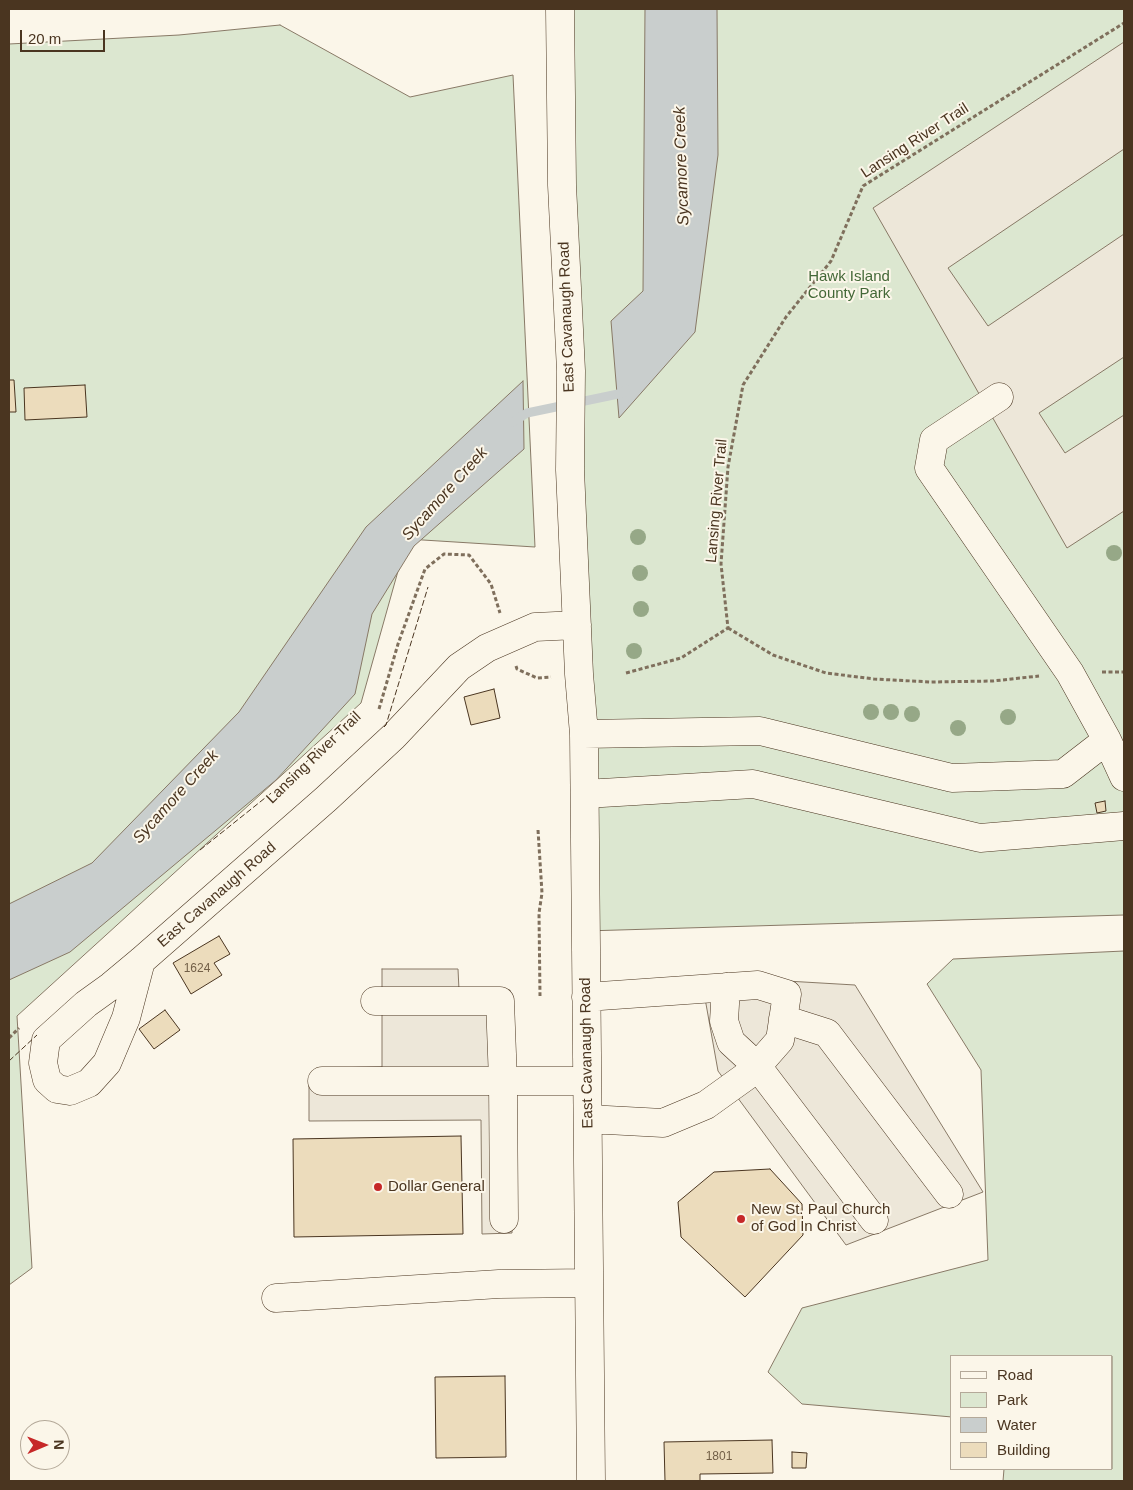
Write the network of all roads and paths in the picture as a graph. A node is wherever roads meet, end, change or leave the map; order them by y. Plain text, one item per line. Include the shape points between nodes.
1 (560, 9) edge
2 (1124, 23) edge
3 (999, 397) dead end
4 (577, 625) junction
5 (728, 628) junction
6 (508, 639) junction
7 (1124, 672) edge
8 (626, 673) dead end
9 (1070, 673) junction
10 (555, 676) dead end
11 (378, 713) dead end
12 (584, 734) junction
13 (1107, 740) junction
14 (1124, 777) edge
15 (585, 794) junction
16 (1124, 826) edge
17 (538, 830) dead end
18 (141, 961) junction
19 (726, 987) junction
20 (540, 996) dead end
21 (586, 997) junction
22 (375, 1001) dead end
23 (784, 1019) junction
24 (23, 1025) dead end
25 (9, 1038) edge
26 (757, 1066) junction
27 (322, 1081) dead end
28 (502, 1081) junction
29 (587, 1081) junction
30 (588, 1119) junction
31 (949, 1194) dead end
32 (504, 1220) dead end
33 (874, 1220) dead end
34 (589, 1283) junction
35 (276, 1298) dead end
36 (590, 1481) edge

1 - 4 street, East Cavanaugh Road via 562,185 571,371 570,470
2 - 5 path, Lansing River Trail via 863,186 831,261 786,317 744,385 728,467 721,564
3 - 9 street via 934,440 929,468
4 - 6 street, East Cavanaugh Road via 535,627
4 - 12 street, East Cavanaugh Road
5 - 8 path via 681,658
5 - 9 path via 773,655 826,673 864,678 993,681
6 - 10 path, Lansing River Trail via 517,669 537,678
6 - 11 path, Lansing River Trail via 491,584 480,569 469,555 444,554 425,569
6 - 18 street, East Cavanaugh Road via 487,648 459,668 394,736 326,799
7 - 9 path
9 - 13 street
12 - 13 street via 760,731 952,778 1062,774
12 - 15 street, East Cavanaugh Road
13 - 14 street
15 - 16 street via 753,784 980,838
15 - 21 street, East Cavanaugh Road
17 - 20 path via 542,884
18 - 18 street, East Cavanaugh Road via 46,1040 42,1063 47,1080 57,1089 70,1091 89,1083 106,1063 126,1018
19 - 21 street
19 - 23 street via 758,985 787,994
19 - 26 street via 724,1021 731,1042
21 - 29 street, East Cavanaugh Road
22 - 28 street via 500,1001
23 - 26 street via 780,1040
23 - 31 street via 827,1033
24 - 25 path
26 - 30 street via 706,1105 664,1123
26 - 33 street
27 - 28 street
28 - 29 street
28 - 32 street
29 - 30 street, East Cavanaugh Road
30 - 34 street, East Cavanaugh Road
34 - 35 street via 500,1284
34 - 36 street, East Cavanaugh Road

